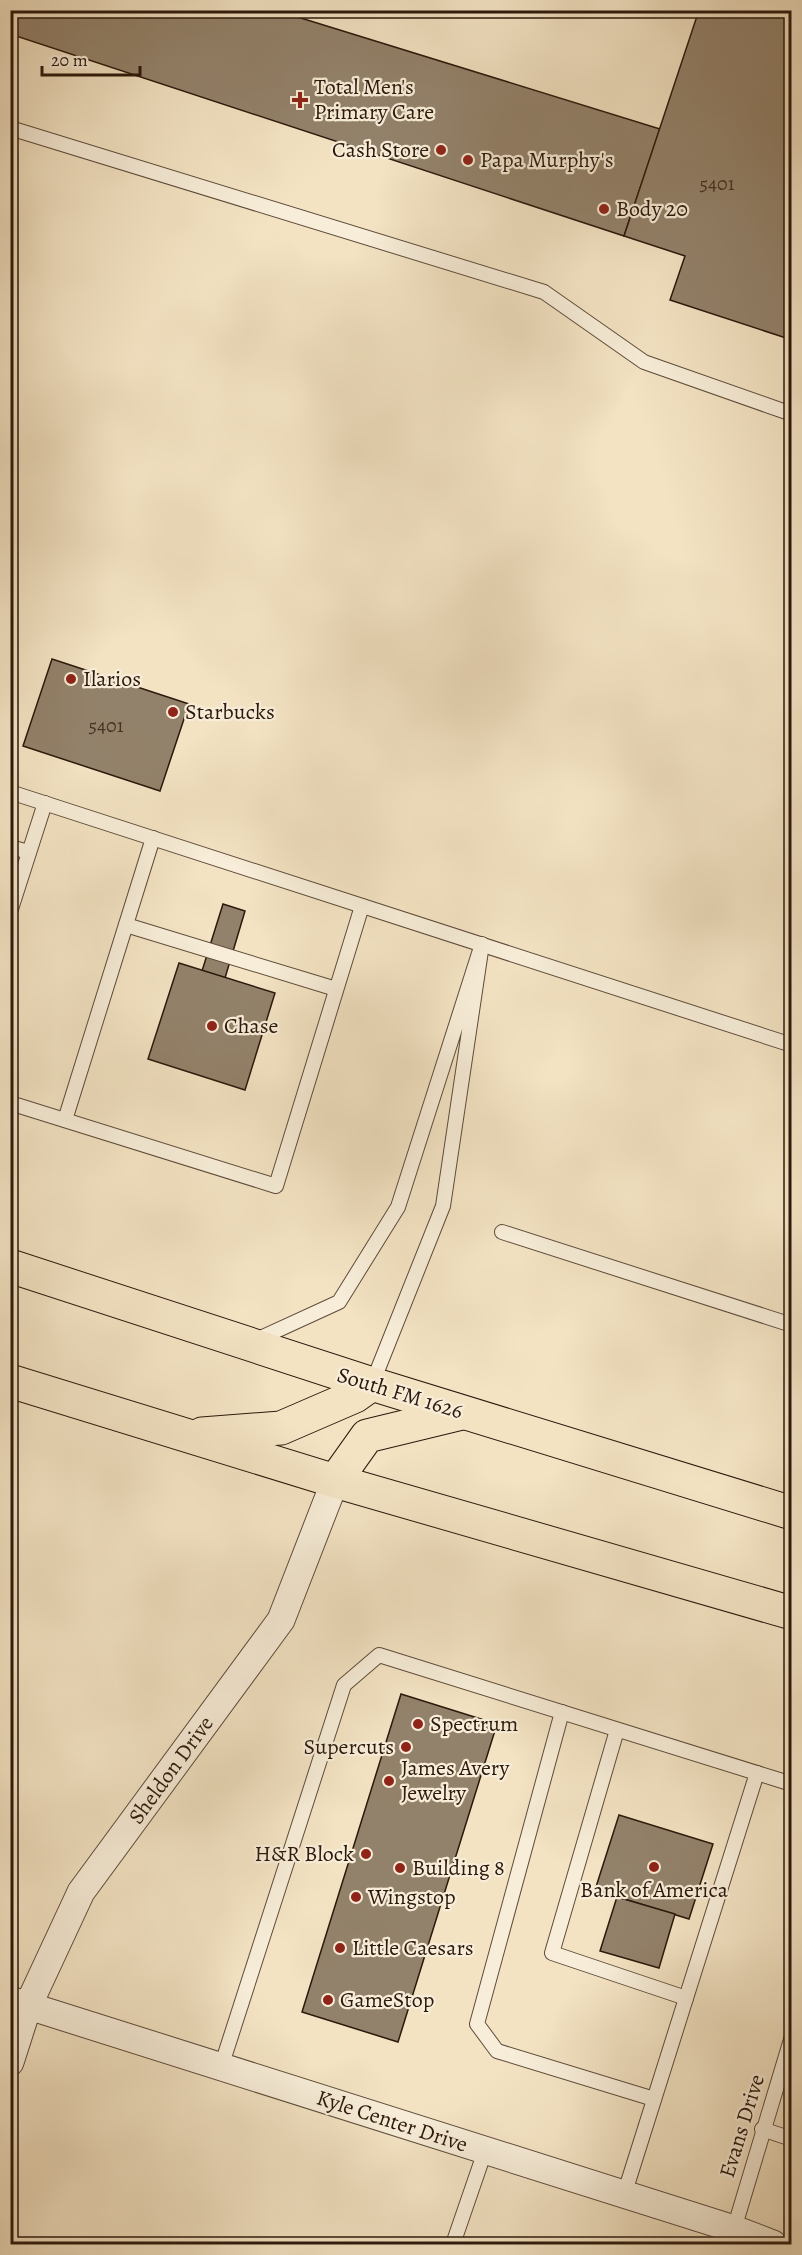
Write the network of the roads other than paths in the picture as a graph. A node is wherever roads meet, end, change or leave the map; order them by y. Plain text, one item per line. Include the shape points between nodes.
1 (10, 128) edge
2 (792, 414) edge
3 (10, 792) edge
4 (45, 803) junction
5 (153, 838) junction
6 (10, 847) edge
7 (28, 852) junction
8 (362, 906) junction
9 (10, 912) edge
10 (126, 925) junction
11 (482, 944) junction
12 (336, 989) junction
13 (792, 1045) edge
14 (10, 1103) edge
15 (65, 1120) junction
16 (502, 1232) dead end
17 (10, 1266) edge
18 (792, 1326) edge
19 (249, 1344) junction
20 (10, 1381) edge
21 (372, 1384) junction
22 (464, 1413) junction
23 (186, 1435) junction
24 (335, 1481) junction
25 (792, 1514) edge
26 (792, 1613) edge
27 (562, 1712) junction
28 (617, 1730) junction
29 (757, 1773) junction
30 (792, 1784) edge
31 (686, 1998) junction
32 (19, 2003) edge
33 (792, 2036) edge
34 (10, 2062) edge
35 (220, 2067) junction
36 (654, 2099) junction
37 (762, 2129) junction
38 (792, 2139) edge
39 (485, 2151) junction
40 (624, 2195) junction
41 (734, 2229) junction
42 (453, 2244) edge
43 (773, 2244) edge

1 - 2 lane via 544,292 644,362
3 - 4 lane
4 - 5 lane
4 - 7 lane
5 - 8 lane
5 - 10 lane
6 - 7 lane
7 - 9 lane
8 - 11 lane
8 - 12 lane
10 - 12 lane
10 - 15 lane
11 - 13 lane
11 - 19 lane via 398,1207 339,1302
11 - 21 lane via 443,1206
12 - 15 lane via 276,1186
14 - 15 lane
16 - 18 lane
17 - 19 main road, South FM 1626
19 - 21 main road, South FM 1626
20 - 23 main road
21 - 22 main road, South FM 1626
21 - 23 main road via 355,1396 281,1428
22 - 24 main road via 367,1436
22 - 25 main road, South FM 1626
23 - 24 main road
24 - 26 main road
24 - 32 street, Sheldon Drive via 281,1620 81,1892
27 - 28 lane
27 - 35 lane via 379,1655 344,1685
27 - 36 lane via 477,2024 497,2051
28 - 29 lane
28 - 31 lane via 552,1953
29 - 30 lane
29 - 31 lane
31 - 36 lane
32 - 34 street, Sheldon Drive
32 - 35 street, Kyle Center Drive
33 - 37 lane, Evans Drive
35 - 39 street, Kyle Center Drive
36 - 40 lane
37 - 38 lane
37 - 41 lane, Evans Drive
39 - 40 street, Kyle Center Drive
39 - 42 lane
40 - 41 street, Kyle Center Drive
41 - 43 street, Kyle Center Drive

